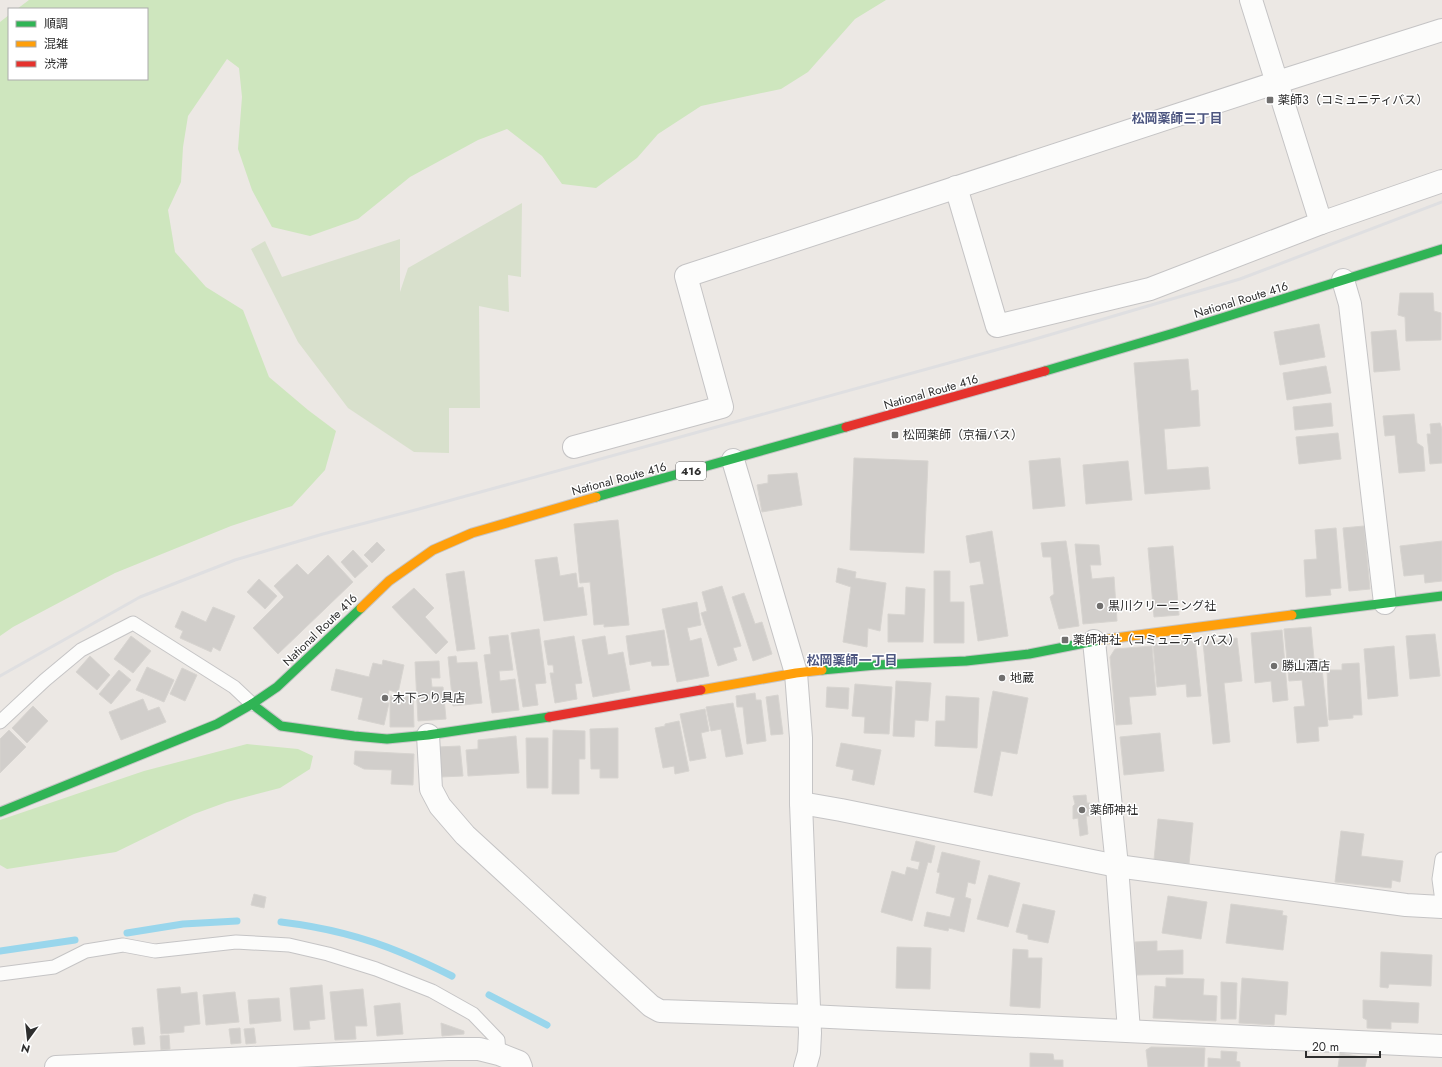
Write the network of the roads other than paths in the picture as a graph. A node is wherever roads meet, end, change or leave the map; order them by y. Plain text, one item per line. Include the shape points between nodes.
1 (1251, 0) edge
2 (1442, 30) edge
3 (1278, 82) junction
4 (1442, 181) edge
5 (956, 187) junction
6 (1321, 223) junction
7 (1442, 249) edge
8 (1343, 280) junction
9 (574, 447) dead end
10 (733, 460) junction
11 (1442, 596) edge
12 (1385, 603) junction
13 (1094, 641) junction
14 (796, 673) junction
15 (252, 704) junction
16 (0, 722) edge
17 (428, 735) junction
18 (801, 803) junction
19 (0, 812) edge
20 (1442, 859) edge
21 (1117, 866) junction
22 (1442, 901) edge
23 (1442, 907) edge
24 (0, 974) edge
25 (809, 1016) junction
26 (1129, 1031) junction
27 (1442, 1046) edge
28 (499, 1054) junction
29 (56, 1067) edge
30 (521, 1067) edge
31 (805, 1067) edge

1 - 3 street
2 - 3 street
3 - 5 street
3 - 6 street
4 - 6 street
5 - 6 street via 997,326 1150,289
5 - 9 street via 686,276 722,407
7 - 8 main road, National Route 416 / 416
8 - 10 main road, National Route 416 / 416 via 1017,380
8 - 12 street via 1350,304
10 - 14 street
10 - 15 main road, National Route 416 / 416 via 520,518 472,533 433,550 389,581 277,687
11 - 12 main road
12 - 13 main road
13 - 14 main road via 1029,654 966,661 876,665
13 - 21 street
14 - 17 main road via 522,722
14 - 18 street via 801,738
15 - 16 lane via 234,687 132,623 81,650
15 - 17 main road via 281,726 388,739
15 - 19 main road, National Route 416 / 416 via 217,724
17 - 25 street via 431,789 440,806 465,835 651,1006 660,1011
18 - 21 street
18 - 25 street
20 - 22 lane
21 - 23 street via 1406,905
21 - 26 street
24 - 28 lane via 54,967 86,951 123,945 154,950 236,942 289,945 376,969 432,991 473,1014 498,1040
25 - 26 street
25 - 31 street via 809,1053
26 - 27 street
28 - 29 street via 479,1048
28 - 30 street via 518,1062

